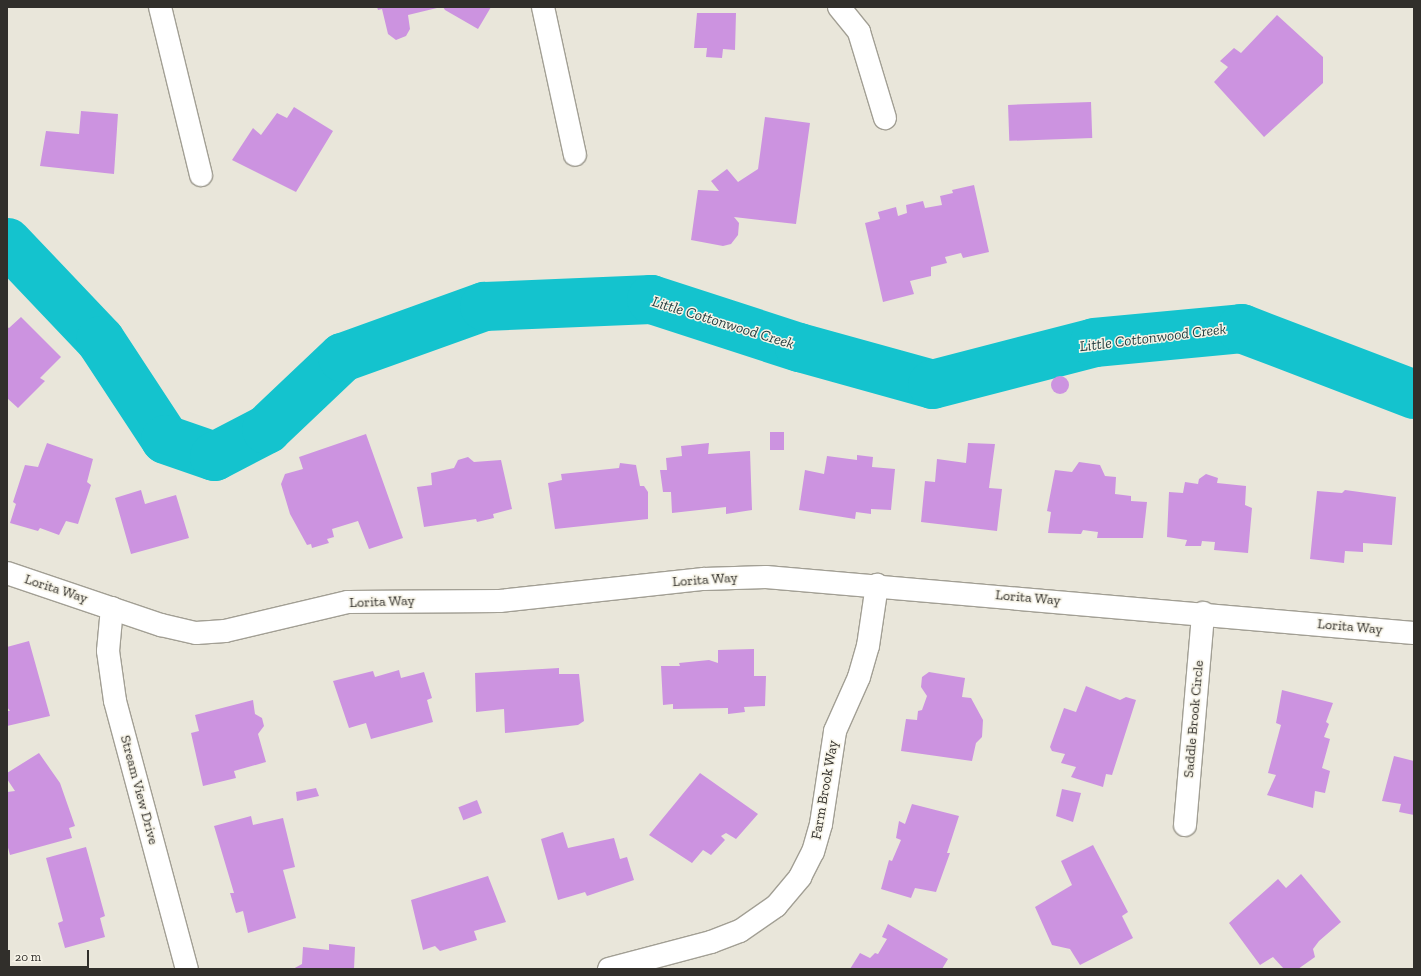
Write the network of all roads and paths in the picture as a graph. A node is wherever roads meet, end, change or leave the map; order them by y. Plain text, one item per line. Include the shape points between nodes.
1 (160, 7) edge
2 (543, 7) edge
3 (839, 7) edge
4 (885, 118) dead end
5 (575, 155) dead end
6 (201, 175) dead end
7 (7, 573) edge
8 (877, 585) junction
9 (112, 608) junction
10 (1203, 613) junction
11 (1414, 633) edge
12 (1185, 825) dead end
13 (186, 969) edge
14 (609, 969) edge

1 - 6 street
2 - 5 street
3 - 4 street via 859,32
7 - 9 street, Lorita Way
8 - 9 street, Lorita Way via 766,577 704,579 500,601 348,602 225,631 196,633 161,625
8 - 10 street, Lorita Way
8 - 14 street, Farm Brook Way via 868,646 860,677 835,731 821,824 813,852 800,877 776,906 740,931 711,942
9 - 13 street, Stream View Drive via 108,651 115,701
10 - 11 street, Lorita Way
10 - 12 street, Saddle Brook Circle

